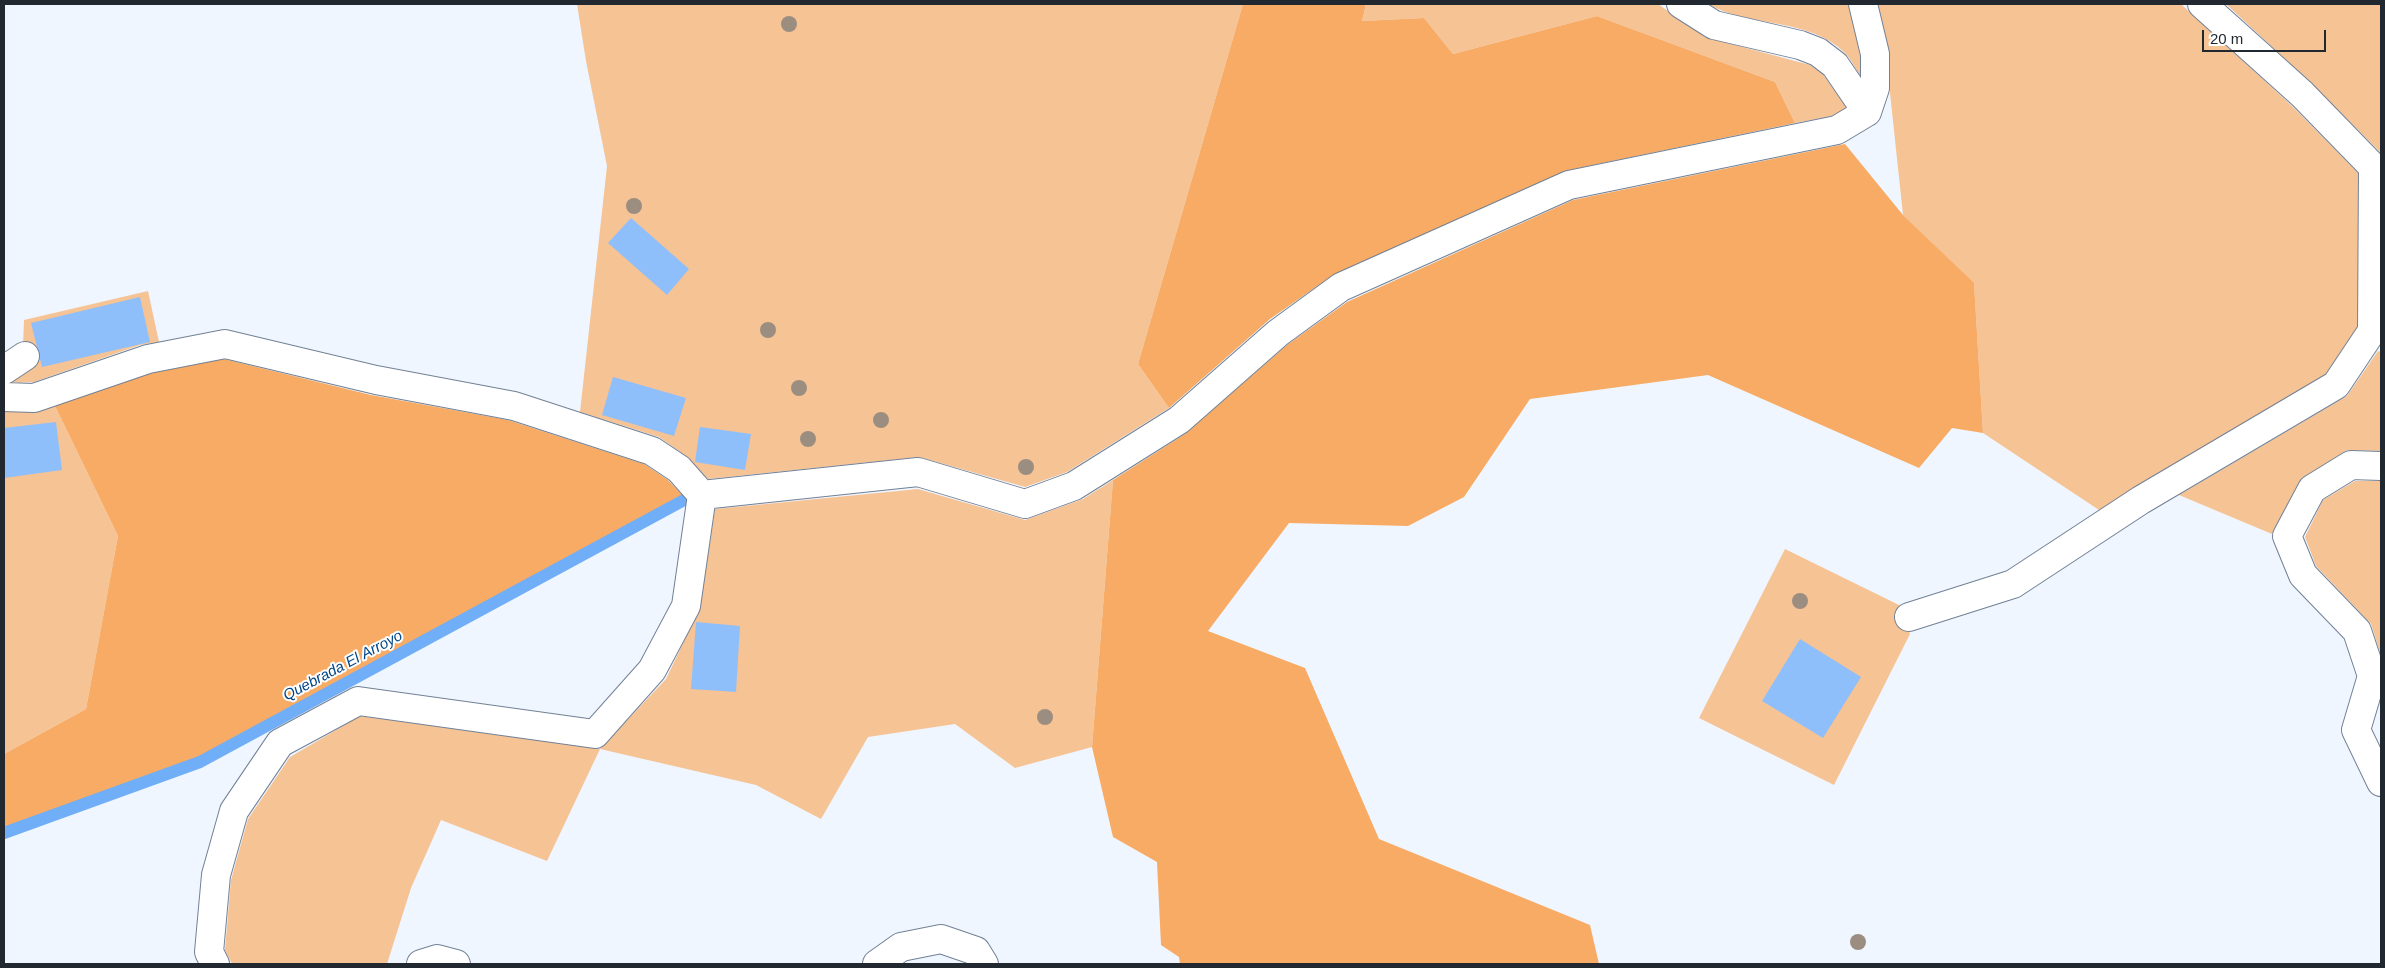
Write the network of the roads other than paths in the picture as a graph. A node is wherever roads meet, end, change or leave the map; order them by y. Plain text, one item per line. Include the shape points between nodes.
1 (1681, 4) edge
2 (1863, 4) edge
3 (2202, 4) edge
4 (1867, 112) junction
5 (2377, 333) edge
6 (4, 397) edge
7 (2381, 466) edge
8 (702, 495) junction
9 (1909, 617) dead end
10 (2381, 782) edge
11 (215, 964) edge
12 (421, 964) edge
13 (456, 964) edge
14 (877, 964) edge
15 (984, 964) edge

1 - 4 street via 1714,25 1818,52 1835,64
2 - 4 street via 1875,54 1875,88
3 - 5 street via 2302,94 2373,167
4 - 8 street via 1837,130 1570,185 1341,287 1278,333 1179,420 1074,486 1024,504 918,472
5 - 9 street via 2336,385 2141,500 2013,584
6 - 8 street via 34,398 148,358 225,344 376,380 514,406 652,451 679,468
7 - 10 street via 2351,466 2312,489 2287,536 2303,575 2357,631 2372,676 2356,730
8 - 11 street via 686,606 652,670 595,734 358,700 280,743 234,811 216,875 209,952
12 - 13 street via 437,958
14 - 15 street via 901,947 941,939 976,951

